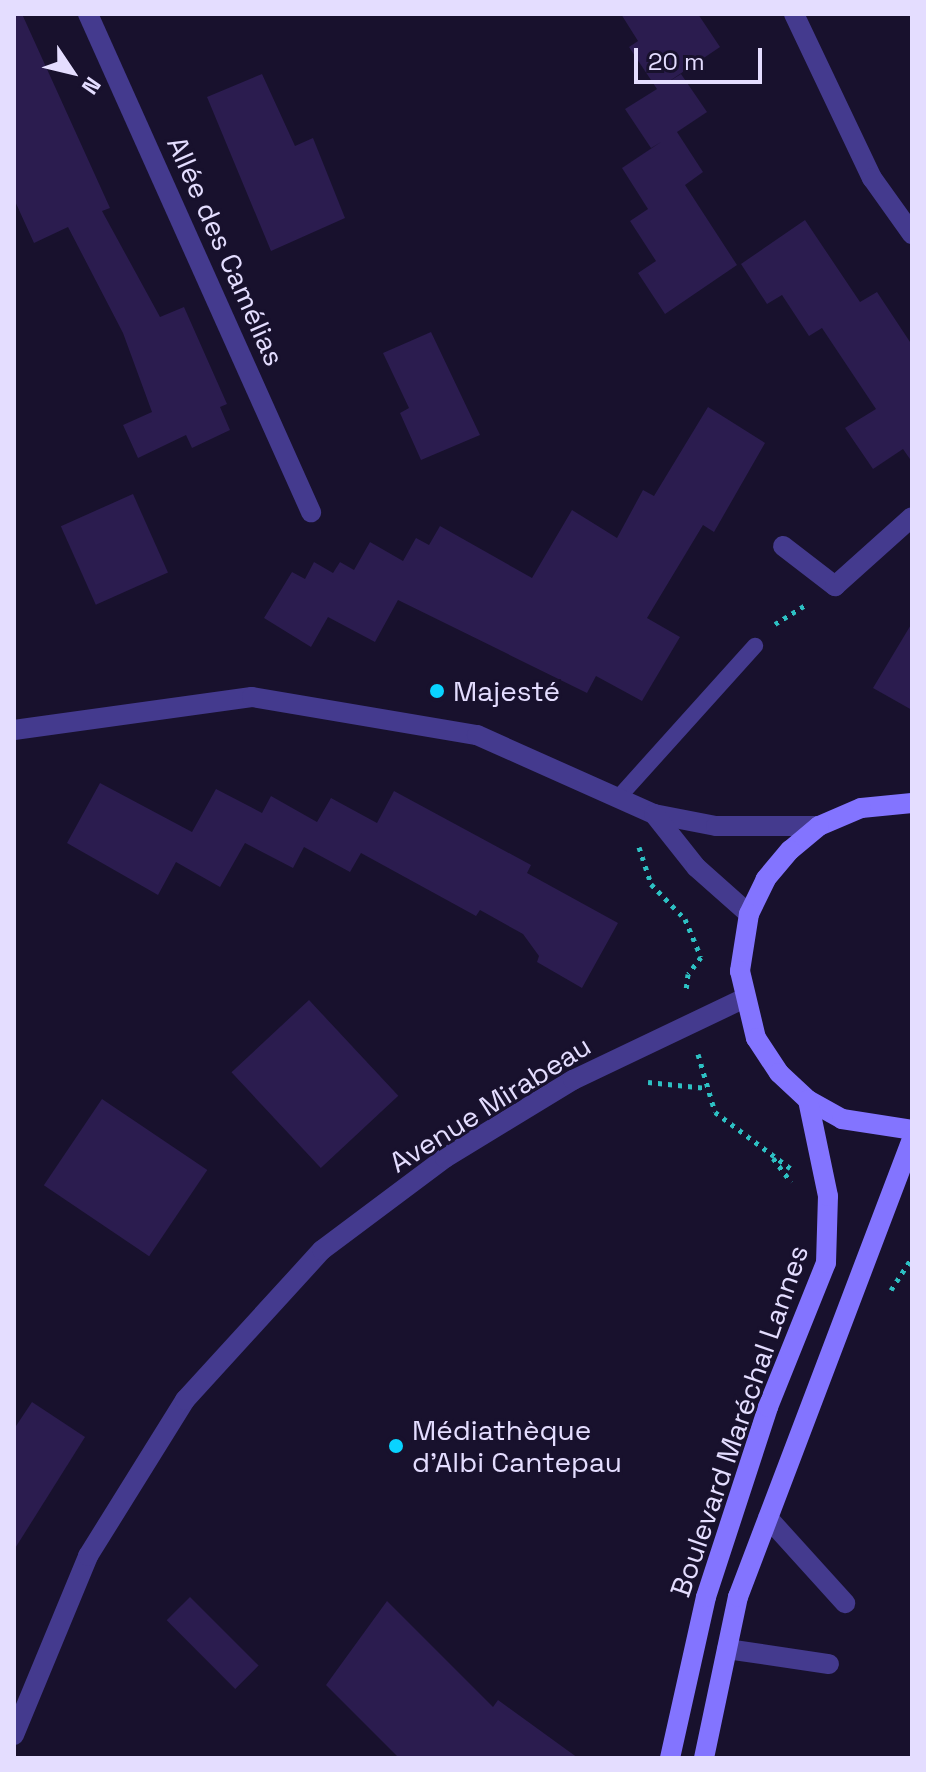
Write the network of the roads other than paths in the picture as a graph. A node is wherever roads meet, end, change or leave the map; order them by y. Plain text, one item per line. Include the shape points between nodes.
1 (88, 14) edge
2 (794, 14) edge
3 (912, 234) edge
4 (311, 512) dead end
5 (912, 517) edge
6 (783, 546) dead end
7 (755, 646) road end
8 (14, 730) edge
9 (618, 798) junction
10 (912, 803) edge
11 (654, 814) junction
12 (819, 826) junction
13 (749, 914) junction
14 (743, 999) junction
15 (808, 1100) junction
16 (912, 1130) edge
17 (912, 1139) edge
18 (768, 1518) junction
19 (845, 1603) dead end
20 (727, 1649) junction
21 (829, 1664) dead end
22 (14, 1735) edge
23 (670, 1758) edge
24 (704, 1758) edge

1 - 4 street, Allée des Camélias
2 - 3 street via 872,178
5 - 6 street via 835,586
7 - 9 lane
8 - 9 street via 252,697 477,735
9 - 11 street
10 - 12 main road via 861,808
11 - 12 street via 716,826
11 - 13 street via 696,867
12 - 13 main road via 766,879
13 - 14 main road via 740,971
14 - 15 main road via 756,1038
14 - 22 street, Avenue Mirabeau via 573,1080 445,1158 322,1250 185,1400 88,1556
15 - 16 main road via 842,1119
15 - 23 main road, Boulevard Maréchal Lannes via 828,1196 826,1263 768,1407 706,1597
17 - 18 main road, Boulevard Maréchal Lannes
18 - 19 street
18 - 20 main road, Boulevard Maréchal Lannes via 738,1597
20 - 21 street
20 - 24 main road, Boulevard Maréchal Lannes

